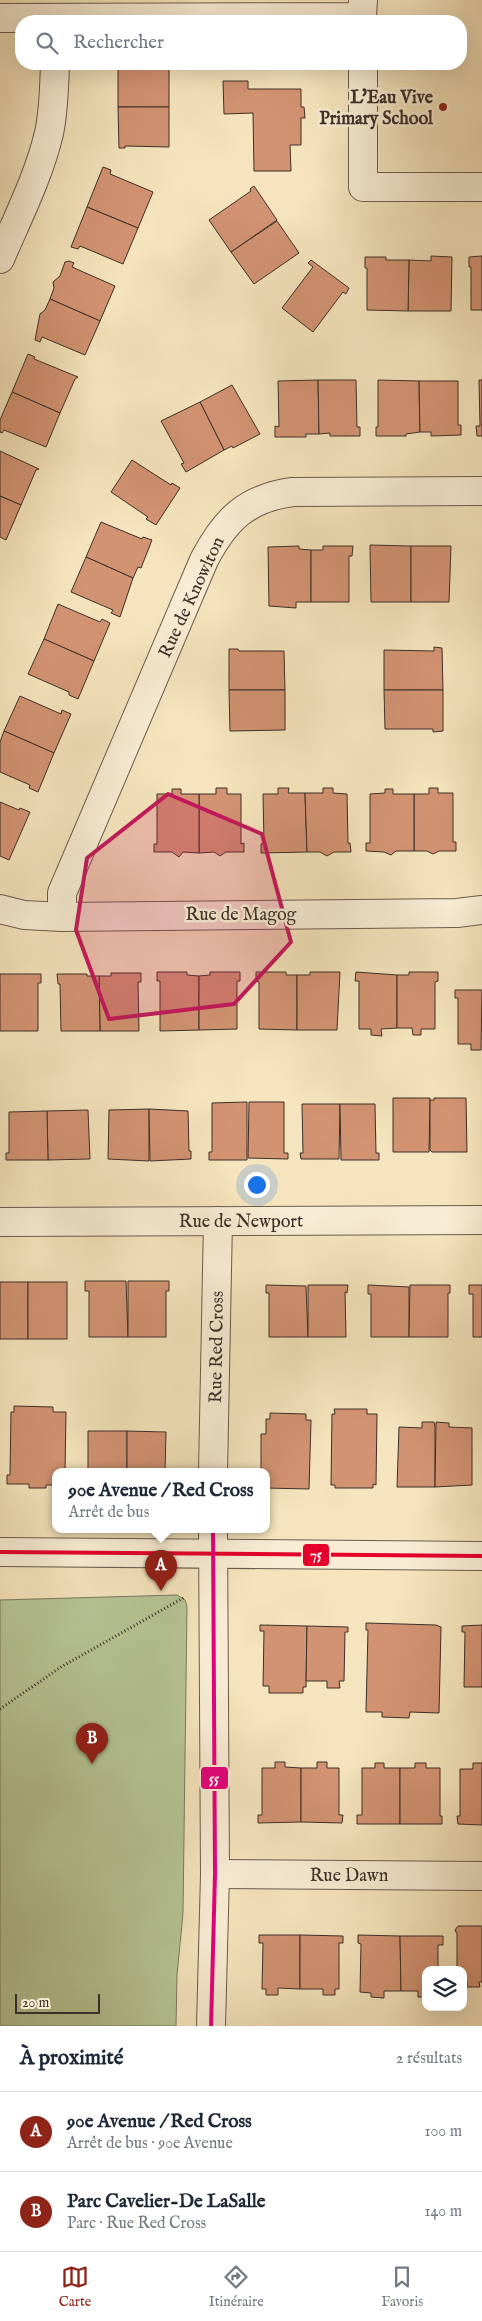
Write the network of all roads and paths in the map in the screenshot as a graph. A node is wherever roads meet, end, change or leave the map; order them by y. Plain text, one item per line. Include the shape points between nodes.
1 (363, 13) edge
2 (275, 15) edge
3 (0, 18) edge
4 (15, 19) edge
5 (55, 70) edge
6 (363, 70) edge
7 (482, 187) edge
8 (0, 259) edge
9 (482, 491) edge
10 (0, 909) edge
11 (482, 910) edge
12 (62, 917) junction
13 (482, 1220) edge
14 (218, 1221) junction
15 (0, 1222) edge
16 (213, 1468) edge
17 (213, 1541) edge
18 (0, 1552) edge
19 (482, 1556) edge
20 (187, 1596) dead end
21 (0, 1709) edge
22 (215, 1874) junction
23 (482, 1876) edge
24 (211, 2026) edge

1 - 2 street
3 - 4 street
5 - 8 street via 48,134 30,190
6 - 7 street via 363,187
9 - 12 street, Rue de Knowlton via 276,494 258,500 228,522 204,560 62,893
10 - 12 street, Rue de Magog via 24,915
11 - 12 street, Rue de Magog via 457,913
13 - 14 street, Rue de Newport
14 - 15 street, Rue de Newport
14 - 16 street, Rue Red Cross
17 - 18 street
17 - 19 street
17 - 22 street
20 - 21 path via 61,1667
22 - 23 street, Rue Dawn
22 - 24 street

